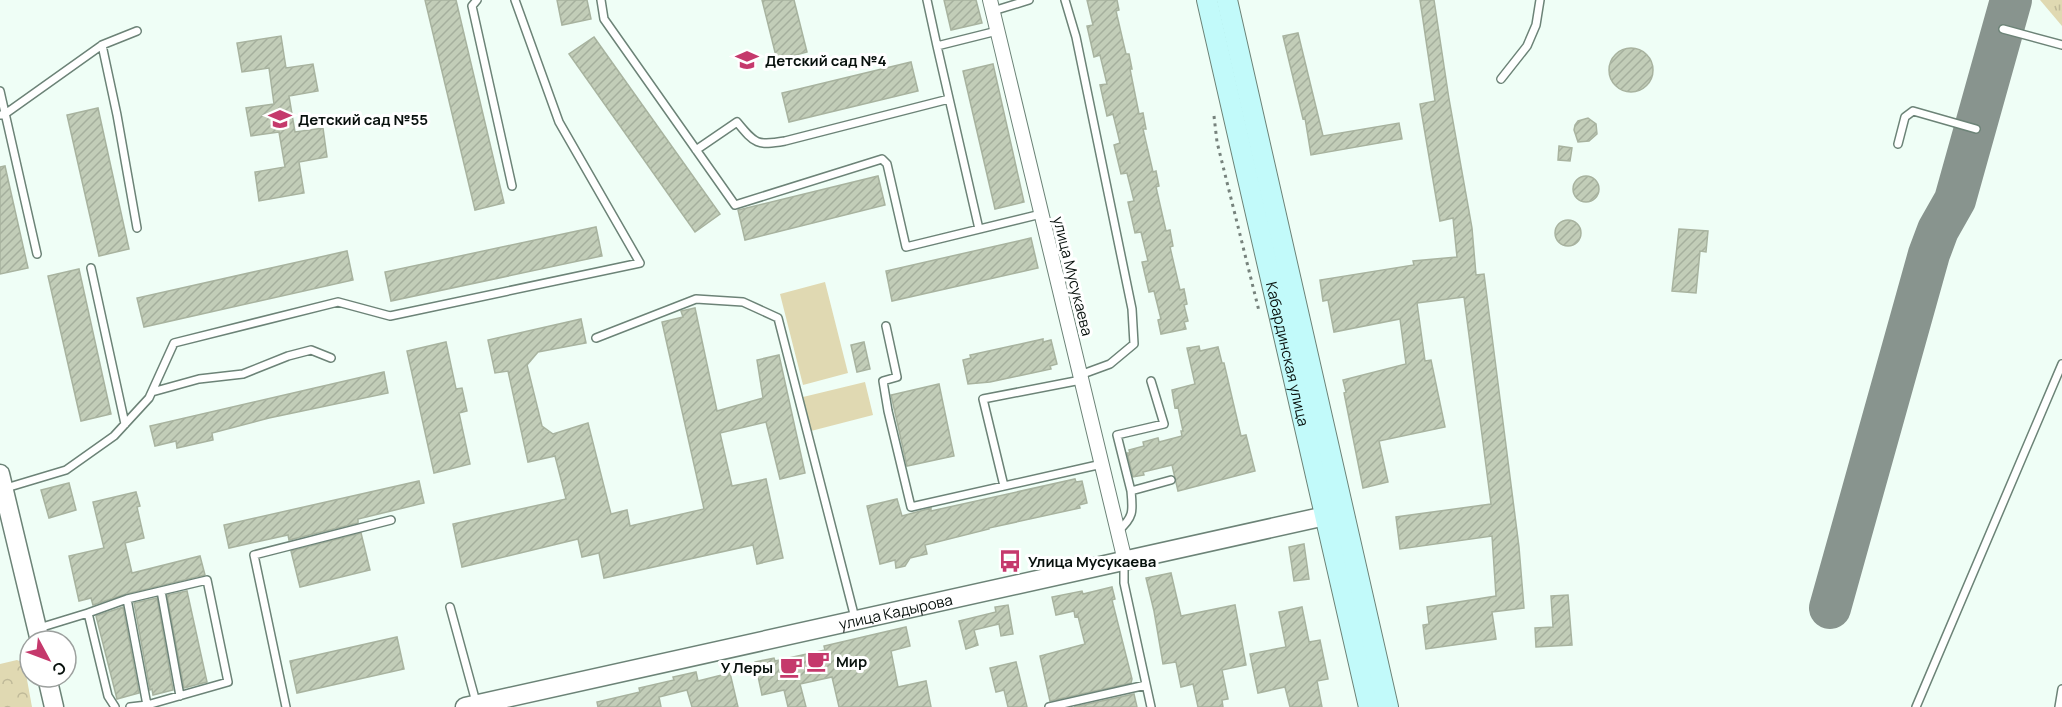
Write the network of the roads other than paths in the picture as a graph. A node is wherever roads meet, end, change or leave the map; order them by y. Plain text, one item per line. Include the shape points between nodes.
1 (477, 0) edge
2 (515, 0) edge
3 (601, 0) edge
4 (927, 0) edge
5 (1029, 0) edge
6 (1065, 0) edge
7 (1207, 0) edge
8 (1227, 0) edge
9 (1540, 0) edge
10 (991, 5) edge
11 (2003, 29) dead end
12 (136, 31) dead end
13 (997, 31) junction
14 (102, 45) junction
15 (2062, 45) edge
16 (937, 46) junction
17 (1501, 79) dead end
18 (0, 91) edge
19 (949, 99) junction
20 (3, 115) edge
21 (1976, 129) dead end
22 (1898, 144) dead end
23 (696, 150) junction
24 (512, 186) dead end
25 (1041, 214) junction
26 (138, 228) dead end
27 (978, 230) junction
28 (37, 254) dead end
29 (91, 268) dead end
30 (886, 326) dead end
31 (596, 338) dead end
32 (331, 358) dead end
33 (2062, 364) edge
34 (1081, 378) junction
35 (1151, 381) dead end
36 (152, 392) junction
37 (125, 424) junction
38 (1101, 464) junction
39 (1171, 480) dead end
40 (2, 481) edge
41 (1004, 486) junction
42 (1131, 491) junction
43 (1335, 514) junction
44 (391, 520) dead end
45 (1118, 531) junction
46 (1125, 561) junction
47 (161, 591) junction
48 (127, 599) junction
49 (450, 607) dead end
50 (88, 613) junction
51 (855, 621) junction
52 (37, 629) edge
53 (52, 629) edge
54 (1146, 685) junction
55 (2062, 688) edge
56 (50, 689) edge
57 (180, 696) junction
58 (147, 705) junction
59 (482, 705) edge
60 (54, 707) edge
61 (114, 707) edge
62 (130, 707) edge
63 (286, 707) edge
64 (1049, 707) edge
65 (1151, 707) edge
66 (1369, 707) edge
67 (1388, 707) edge
68 (1916, 707) edge
69 (2059, 707) edge

1 - 24 lane via 472,6
2 - 36 lane via 559,122 640,263 390,316 338,302 174,343
3 - 23 lane via 604,19
4 - 16 lane
5 - 10 lane
6 - 34 lane via 1130,298 1134,344 1110,364
7 - 43 main road, Кабардинская улица
8 - 43 main road, Кабардинская улица
9 - 17 lane via 1527,46
10 - 13 street, улица Мусукаева
11 - 15 lane
12 - 14 lane
13 - 16 lane
13 - 25 street, улица Мусукаева
14 - 20 lane
14 - 26 lane
16 - 19 lane
18 - 20 lane
19 - 23 lane via 762,145 752,140 738,122
19 - 27 lane
20 - 28 lane
21 - 22 lane via 1913,111 1905,117
23 - 27 lane via 735,205 882,159 888,164 906,248
25 - 27 lane
25 - 34 street, улица Мусукаева
29 - 37 lane
30 - 41 lane via 897,376 883,381 910,507
31 - 51 lane via 696,299 743,302 778,318
32 - 36 lane via 311,350 243,374 199,379
33 - 68 lane
34 - 38 street, улица Мусукаева
34 - 41 lane via 983,399
35 - 42 lane via 1164,424 1117,435
36 - 37 lane
37 - 40 lane via 66,470
38 - 41 lane
38 - 45 street, улица Мусукаева
39 - 42 lane
40 - 52 street
42 - 45 lane via 1133,511 1128,523
43 - 46 street, улица Кадырова
43 - 66 main road, Кабардинская улица
43 - 67 main road, Кабардинская улица
44 - 63 lane via 254,555
45 - 46 street, улица Мусукаева
46 - 51 street, улица Кадырова
46 - 54 lane via 1124,583
47 - 48 lane
47 - 57 lane
47 - 57 lane via 207,580 228,682
48 - 50 lane
48 - 58 lane
49 - 59 lane
50 - 53 lane
50 - 61 lane
51 - 59 street, улица Кадырова
54 - 64 lane
54 - 65 lane
55 - 69 lane
56 - 60 street
57 - 58 lane
58 - 62 lane

